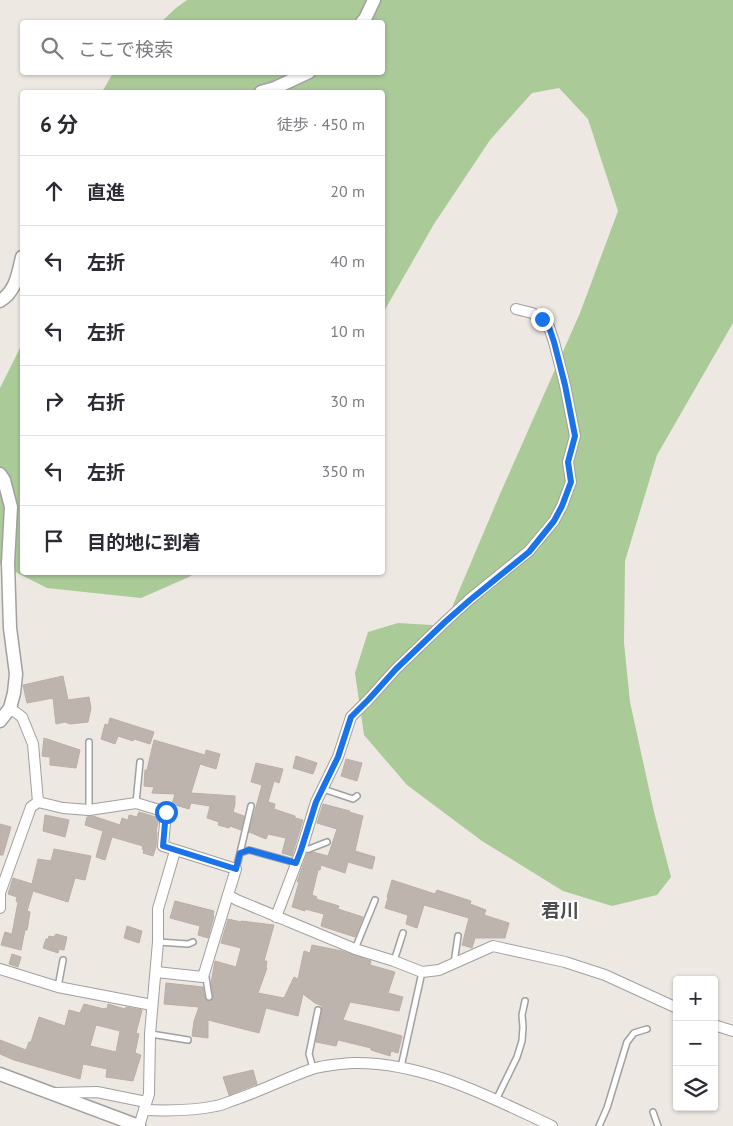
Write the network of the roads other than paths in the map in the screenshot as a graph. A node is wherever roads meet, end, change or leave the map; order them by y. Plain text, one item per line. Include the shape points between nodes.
1 (374, 0) edge
2 (364, 20) edge
3 (303, 75) edge
4 (268, 90) edge
5 (20, 266) edge
6 (0, 301) edge
7 (516, 309) dead end
8 (0, 474) edge
9 (10, 708) junction
10 (0, 721) edge
11 (88, 742) dead end
12 (140, 762) dead end
13 (322, 789) junction
14 (357, 796) dead end
15 (38, 802) junction
16 (136, 803) junction
17 (252, 806) dead end
18 (89, 810) junction
19 (327, 842) dead end
20 (301, 850) junction
21 (175, 851) junction
22 (240, 853) junction
23 (296, 863) junction
24 (236, 869) junction
25 (228, 895) junction
26 (375, 900) dead end
27 (0, 908) edge
28 (276, 917) junction
29 (403, 933) dead end
30 (458, 936) dead end
31 (158, 942) junction
32 (193, 942) dead end
33 (355, 949) junction
34 (63, 960) dead end
35 (394, 961) junction
36 (454, 963) junction
37 (0, 969) edge
38 (156, 972) junction
39 (422, 972) junction
40 (204, 974) junction
41 (58, 987) junction
42 (208, 997) dead end
43 (525, 1001) dead end
44 (152, 1005) junction
45 (673, 1006) edge
46 (318, 1010) dead end
47 (718, 1026) edge
48 (647, 1029) dead end
49 (733, 1031) edge
50 (150, 1034) junction
51 (188, 1040) dead end
52 (401, 1067) junction
53 (314, 1068) junction
54 (0, 1074) edge
55 (50, 1093) junction
56 (496, 1100) junction
57 (145, 1106) junction
58 (653, 1112) dead end
59 (135, 1125) edge
60 (552, 1126) edge
61 (599, 1126) edge
62 (658, 1126) edge

1 - 2 street
3 - 4 street
5 - 6 street via 8,296
7 - 13 street via 532,313 549,327 565,385 575,436 568,462 571,482 562,506 529,552 457,611 351,717 338,757
8 - 9 street via 11,507 8,563 10,628 16,674
9 - 10 street
9 - 15 street via 22,718 33,744
11 - 18 lane
12 - 16 lane
13 - 14 lane via 353,799
13 - 20 street
15 - 18 street
15 - 27 street via 31,807 0,893
16 - 18 street
16 - 21 street via 166,812 163,846
17 - 22 lane
19 - 20 lane
20 - 23 street
21 - 24 street
21 - 31 street via 158,909
22 - 23 lane via 249,850
22 - 24 lane
23 - 28 street
24 - 25 street
25 - 28 street
25 - 40 street
26 - 33 lane
28 - 33 street
29 - 35 lane
30 - 36 lane
31 - 32 lane
31 - 38 street
33 - 35 street
34 - 41 lane
35 - 39 street
36 - 39 street
36 - 45 street via 493,946 565,962 605,975
37 - 41 street
38 - 40 street via 203,977
38 - 44 street
39 - 52 lane
40 - 42 lane
41 - 44 street
43 - 56 lane via 518,1056
44 - 50 street
46 - 53 lane via 309,1054
47 - 49 street
48 - 61 lane via 634,1032 628,1042
50 - 51 lane
50 - 57 street via 149,1094
52 - 53 street via 347,1063
52 - 56 street via 444,1079
53 - 57 street via 216,1106 173,1111
54 - 55 street
55 - 57 street via 97,1092
55 - 59 street
56 - 60 street
57 - 59 street
58 - 62 lane

